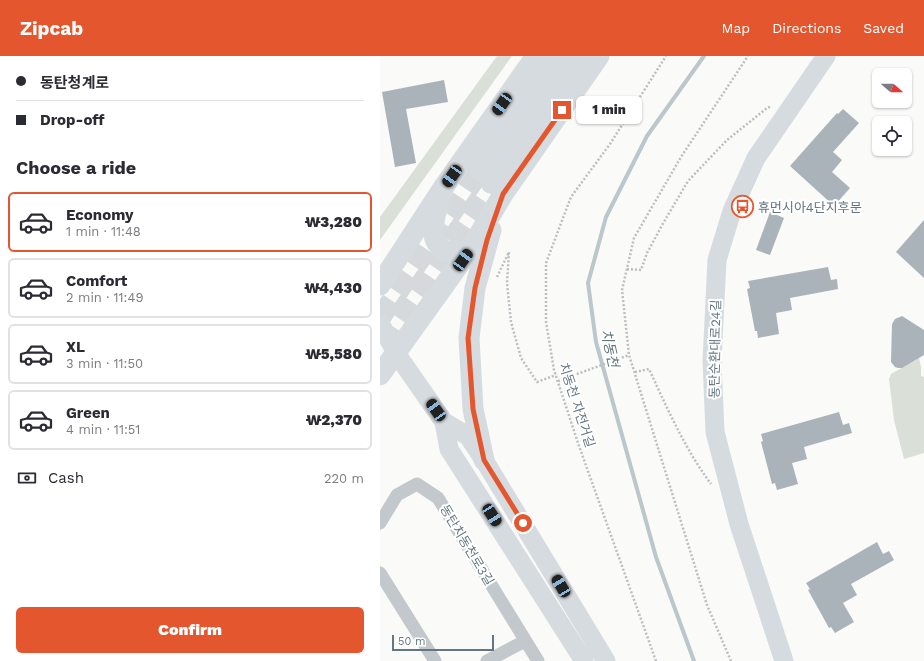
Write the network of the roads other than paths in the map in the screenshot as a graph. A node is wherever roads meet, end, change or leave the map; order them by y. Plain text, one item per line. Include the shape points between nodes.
1 (536, 56) edge
2 (558, 56) edge
3 (578, 56) edge
4 (599, 56) edge
5 (826, 56) edge
6 (491, 183) junction
7 (444, 188) junction
8 (471, 248) junction
9 (380, 285) edge
10 (380, 323) edge
11 (396, 354) junction
12 (380, 374) edge
13 (444, 422) junction
14 (484, 460) junction
15 (380, 522) edge
16 (380, 573) edge
17 (525, 641) junction
18 (435, 661) edge
19 (487, 661) edge
20 (538, 661) edge
21 (584, 661) edge
22 (606, 661) edge
23 (784, 661) edge

1 - 7 main road
2 - 6 main road via 520,114
3 - 6 main road
4 - 6 main road
5 - 23 street, 동탄순환대로24길 via 756,158 732,211 717,260 712,361 715,432 739,524
6 - 8 main road
6 - 14 main road via 487,240 475,288 468,338 473,409
7 - 8 main road via 434,216 434,235 437,243 446,252
7 - 9 main road
8 - 11 main road
10 - 11 street
11 - 12 main road
11 - 13 street
13 - 14 street via 468,436
13 - 21 street via 449,448
14 - 22 street
15 - 17 street, 동탄치동천로3길 via 397,495 417,484 438,498
16 - 18 street
17 - 19 street
17 - 20 street, 동탄치동천로3길

